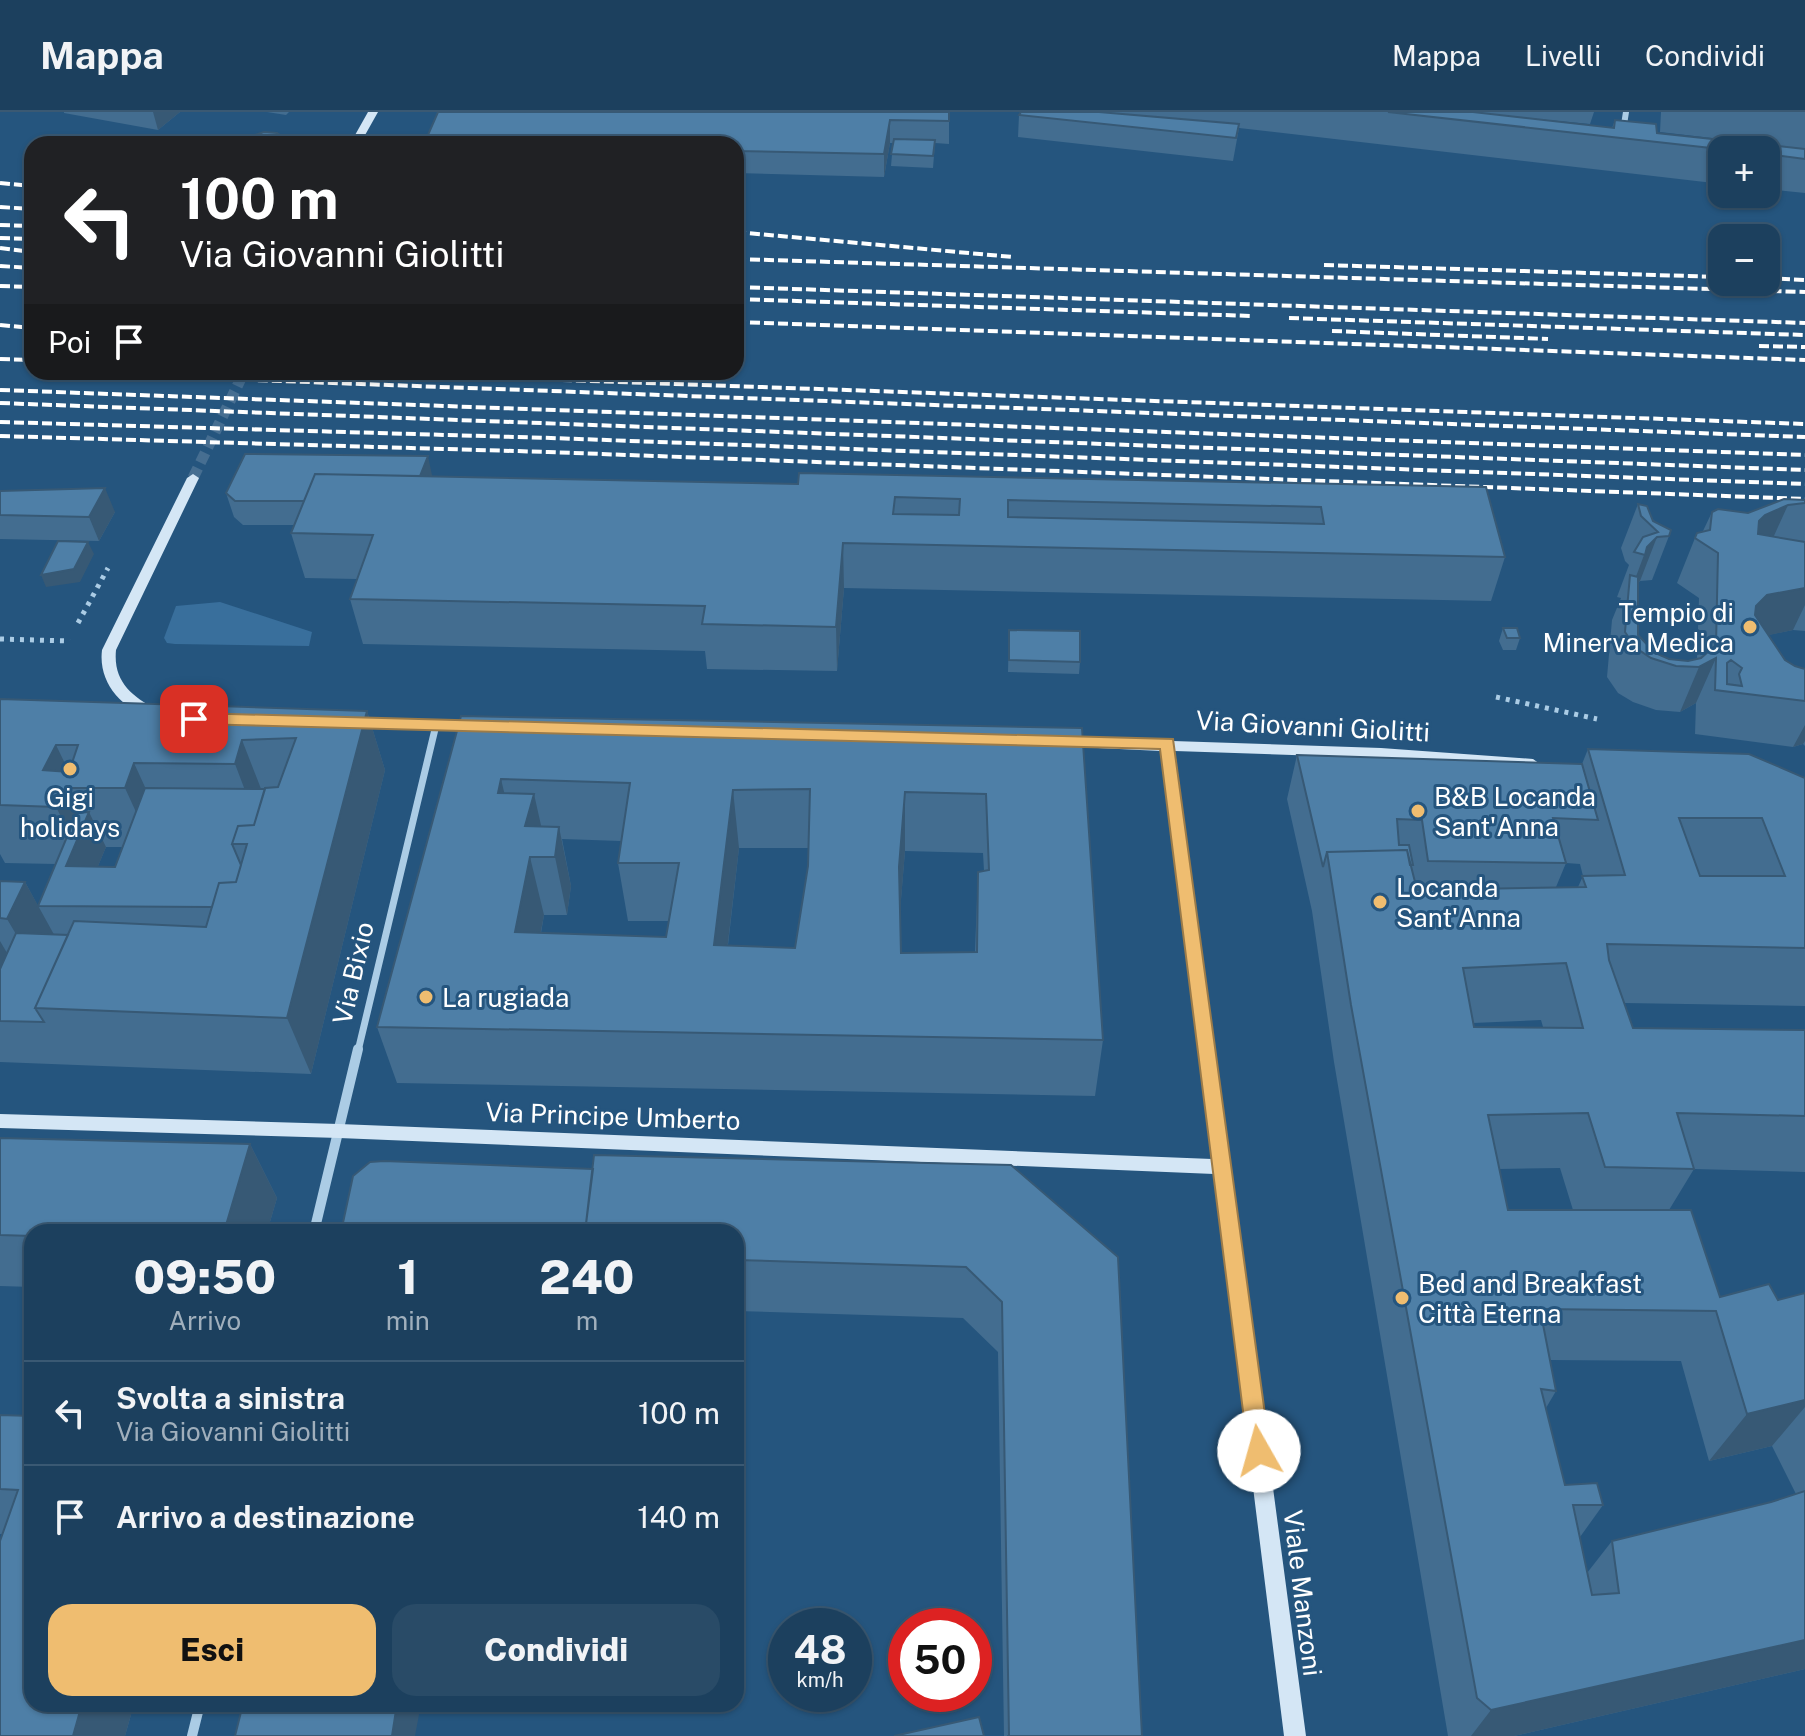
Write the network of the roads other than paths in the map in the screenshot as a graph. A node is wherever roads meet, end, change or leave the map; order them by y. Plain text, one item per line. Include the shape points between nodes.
1 (1626, 112) edge
2 (372, 113) edge
3 (359, 136) edge
4 (1633, 139) edge
5 (193, 478) tunnel mouth
6 (163, 720) joint
7 (330, 722) edge
8 (144, 724) edge
9 (436, 725) junction
10 (496, 727) edge
11 (1050, 742) edge
12 (1167, 743) junction
13 (1549, 766) edge
14 (0, 1121) edge
15 (339, 1131) junction
16 (1223, 1167) junction
17 (316, 1224) edge
18 (198, 1712) edge
19 (192, 1736) edge
20 (1295, 1736) edge

1 - 4 street via 1621,136
2 - 3 main road
5 - 6 main road via 106,663 122,693
6 - 8 street
7 - 9 main road
9 - 10 main road
9 - 15 street, Via Bixio
11 - 12 main road, Via Giovanni Giolitti
12 - 13 main road, Via Giovanni Giolitti
12 - 16 main road, Viale Manzoni
14 - 15 main road, Via Principe Umberto
15 - 16 main road, Via Principe Umberto
15 - 17 street, Via Bixio
16 - 20 main road, Viale Manzoni
18 - 19 street

